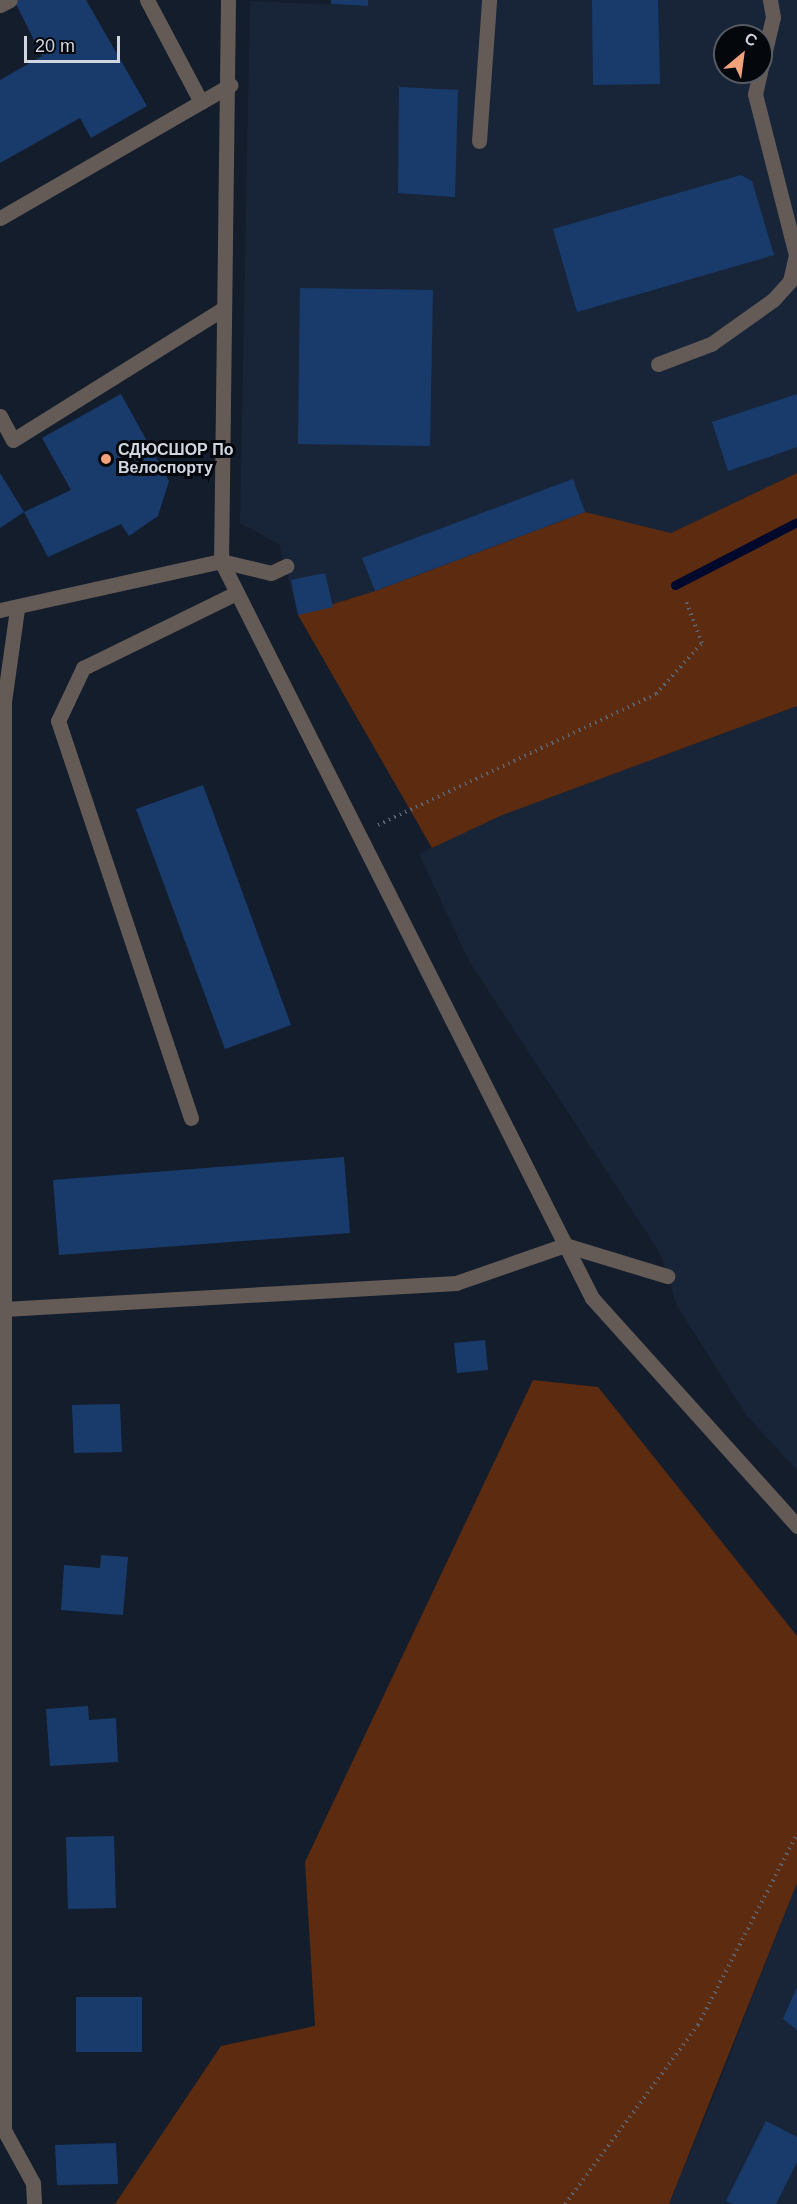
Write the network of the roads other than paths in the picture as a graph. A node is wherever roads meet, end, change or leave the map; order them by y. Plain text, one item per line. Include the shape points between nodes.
1 (9, 0) edge
2 (147, 0) edge
3 (228, 0) edge
4 (489, 0) edge
5 (770, 0) edge
6 (0, 5) edge
7 (771, 24) edge
8 (757, 84) edge
9 (230, 85) junction
10 (201, 102) junction
11 (479, 141) dead end
12 (0, 218) edge
13 (223, 309) junction
14 (658, 364) dead end
15 (0, 416) edge
16 (220, 561) junction
17 (286, 566) dead end
18 (236, 593) junction
19 (16, 609) junction
20 (0, 610) edge
21 (191, 1118) dead end
22 (565, 1245) junction
23 (667, 1276) dead end
24 (4, 1309) junction
25 (797, 1526) edge
26 (34, 2204) edge

1 - 6 street
2 - 10 street
3 - 9 street
4 - 11 street
5 - 7 street
8 - 14 street via 755,94 796,255 790,281 773,300 711,344
9 - 10 street
9 - 13 street
10 - 12 street
13 - 15 street via 14,440
13 - 16 street
16 - 17 street via 271,573
16 - 18 street
16 - 19 street
18 - 21 street via 83,668 58,721
18 - 22 street
19 - 20 street
19 - 24 street via 4,701
22 - 23 street
22 - 24 street via 456,1283
22 - 25 street via 592,1298
24 - 26 street via 4,2130 33,2183

